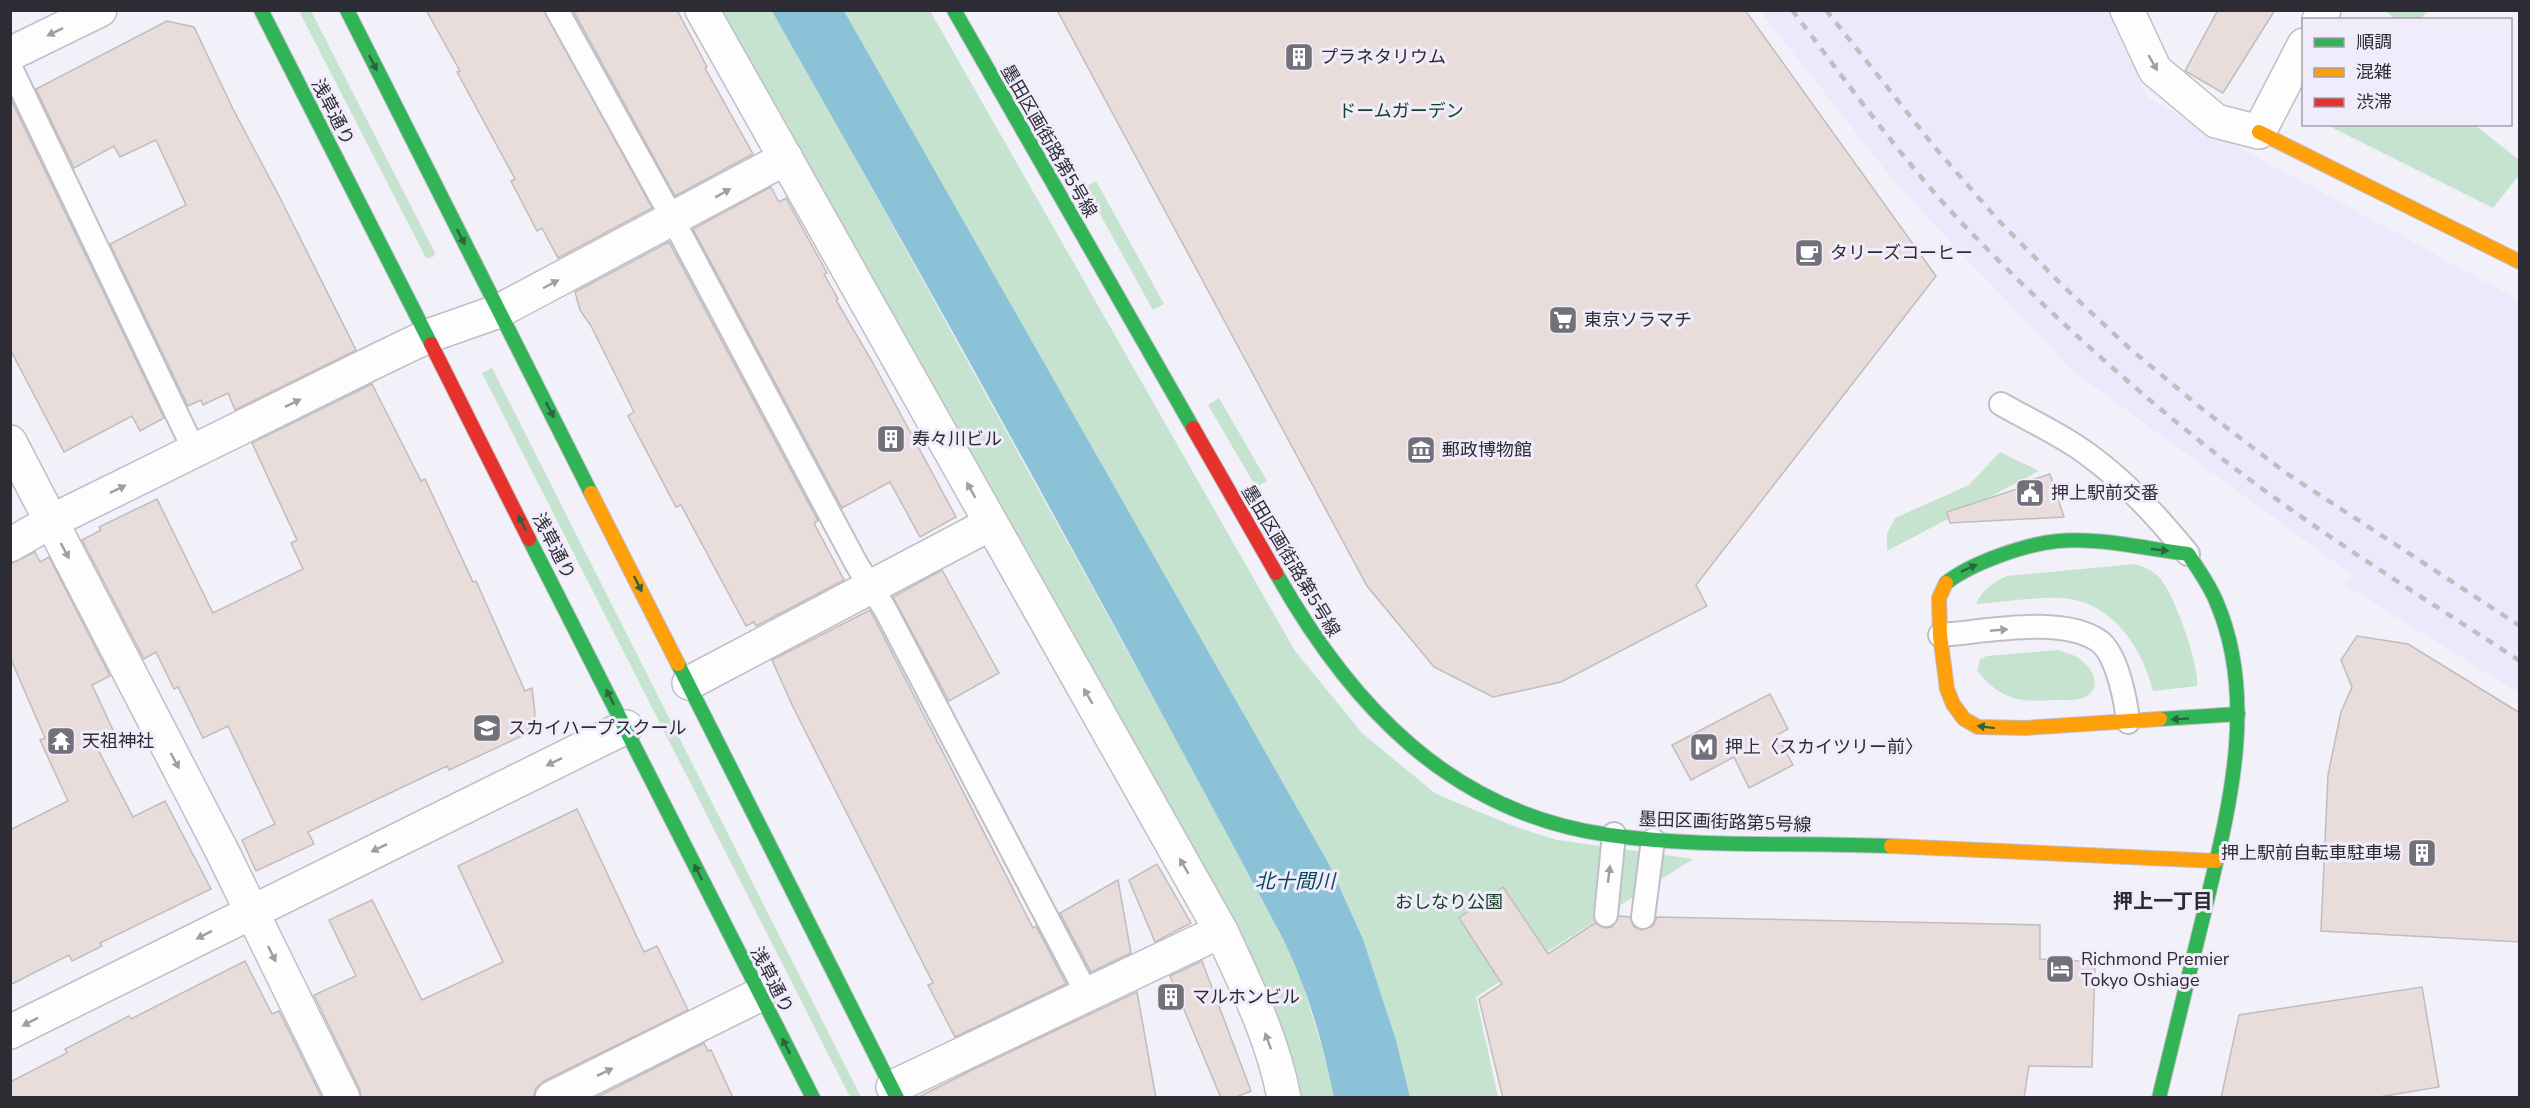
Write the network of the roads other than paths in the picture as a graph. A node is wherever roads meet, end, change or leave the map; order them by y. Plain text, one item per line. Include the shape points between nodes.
1 (100, 10) edge
2 (261, 10) edge
3 (347, 10) edge
4 (557, 10) edge
5 (702, 10) edge
6 (954, 10) edge
7 (2127, 10) edge
8 (2302, 49) edge
9 (10, 54) edge
10 (10, 66) edge
11 (2259, 132) junction
12 (786, 158) junction
13 (673, 221) junction
14 (2520, 262) edge
15 (499, 311) junction
16 (428, 336) junction
17 (2001, 404) dead end
18 (10, 442) edge
19 (195, 452) junction
20 (51, 522) junction
21 (990, 524) junction
22 (10, 545) edge
23 (2188, 554) junction
24 (869, 586) junction
25 (1940, 635) junction
26 (689, 683) junction
27 (2238, 714) junction
28 (2128, 722) junction
29 (626, 727) junction
30 (1614, 834) junction
31 (1653, 840) junction
32 (2216, 861) junction
33 (250, 912) junction
34 (1606, 915) dead end
35 (1643, 917) dead end
36 (1221, 931) junction
37 (759, 995) junction
38 (1088, 996) junction
39 (10, 1032) edge
40 (895, 1092) edge
41 (343, 1098) edge
42 (552, 1098) edge
43 (813, 1098) edge
44 (1284, 1098) edge
45 (2159, 1098) edge

1 -> 9 street
2 - 16 street, 浅草通り
3 -> 15 street
4 - 13 lane
5 - 12 street
6 - 30 street, 墨田区画街路第5号線 via 1301,618 1335,665 1372,711 1459,780 1538,818
7 -> 11 street via 2155,69 2216,121
8 - 11 street
10 - 19 lane
11 - 14 street
13 -> 12 street
21 -> 12 street
15 -> 13 street
13 - 24 lane
15 - 16 street
15 -> 26 street
19 -> 16 street
29 -> 16 street, 浅草通り
17 - 23 lane via 2084,452 2126,485
18 - 20 street
20 -> 19 street
20 - 22 street
20 -> 33 street
21 - 24 street
36 -> 21 street
25 -> 23 street via 1939,598 1945,583 1997,556 2057,542 2083,541
23 - 27 street via 2211,588 2224,622 2233,661
24 - 26 street
24 - 38 lane via 891,620
25 -> 28 lane via 2040,627 2072,630 2100,642 2116,668
28 -> 25 street via 1978,727 1964,719 1953,704 1947,689
26 - 40 street
27 -> 28 street
27 - 32 street via 2235,768
29 -> 33 street
37 -> 29 street, 浅草通り
30 - 31 street, 墨田区画街路第5号線
34 -> 30 lane
31 - 32 street, 墨田区画街路第5号線
31 - 35 lane
32 - 45 street
33 -> 39 street
33 -> 41 street
36 - 38 street
44 -> 36 street via 1280,1074 1253,999
42 -> 37 street
43 -> 37 street, 浅草通り
38 - 40 street

